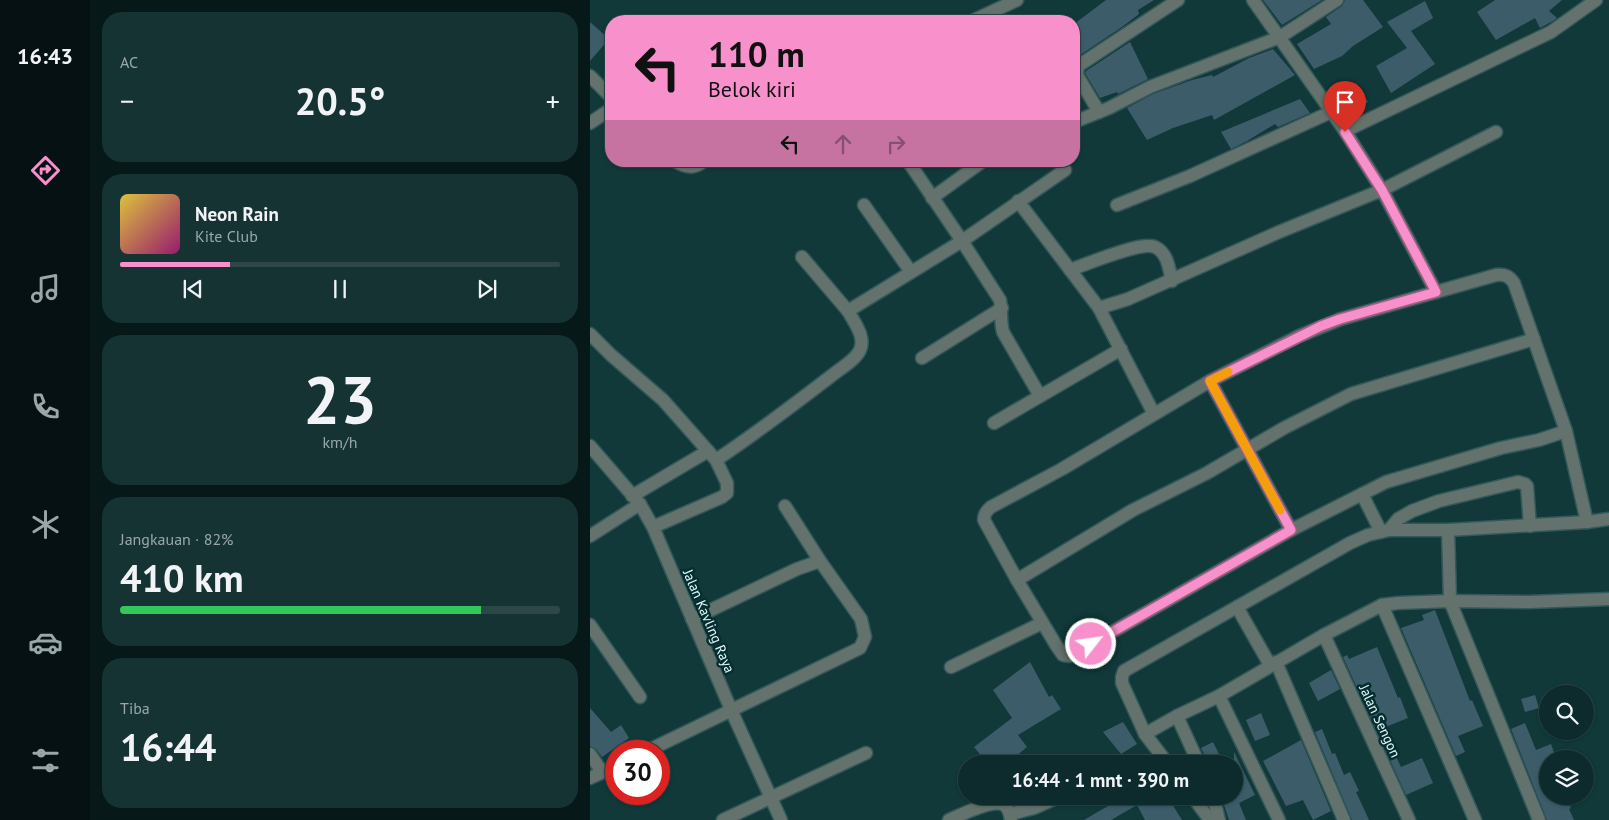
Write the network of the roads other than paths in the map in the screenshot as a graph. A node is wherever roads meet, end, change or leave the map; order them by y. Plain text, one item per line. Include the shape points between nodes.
1 (1017, 0) edge
2 (1178, 0) edge
3 (1253, 0) edge
4 (1338, 0) edge
5 (1596, 0) edge
6 (985, 15) edge
7 (1280, 37) junction
8 (1080, 65) edge
9 (590, 76) edge
10 (1080, 80) edge
11 (605, 91) edge
12 (1100, 112) junction
13 (1331, 112) junction
14 (605, 113) edge
15 (1080, 120) edge
16 (590, 123) edge
17 (1345, 132) junction
18 (1496, 132) dead end
19 (912, 167) edge
20 (975, 167) edge
21 (1065, 170) dead end
22 (1382, 190) junction
23 (932, 198) junction
24 (1018, 201) junction
25 (864, 204) dead end
26 (1117, 205) dead end
27 (962, 241) junction
28 (802, 256) dead end
29 (1070, 270) junction
30 (911, 272) junction
31 (1172, 280) junction
32 (1436, 292) junction
33 (1002, 308) junction
34 (1099, 308) junction
35 (848, 311) junction
36 (590, 334) edge
37 (1534, 339) junction
38 (1121, 349) junction
39 (922, 358) dead end
40 (1210, 381) junction
41 (1040, 396) junction
42 (1154, 414) junction
43 (994, 423) dead end
44 (1566, 431) junction
45 (590, 446) edge
46 (1248, 451) junction
47 (712, 455) junction
48 (1362, 494) junction
49 (636, 500) junction
50 (785, 506) dead end
51 (1609, 520) edge
52 (1587, 522) junction
53 (1530, 526) junction
54 (653, 527) junction
55 (1291, 530) junction
56 (1448, 530) junction
57 (1385, 531) junction
58 (590, 536) edge
59 (820, 562) junction
60 (1017, 580) junction
61 (1609, 599) edge
62 (1450, 601) junction
63 (1382, 605) junction
64 (1237, 607) junction
65 (692, 619) junction
66 (1042, 622) junction
67 (590, 625) edge
68 (1324, 635) junction
69 (1273, 664) junction
70 (951, 667) dead end
71 (1219, 696) junction
72 (640, 697) dead end
73 (732, 712) junction
74 (1177, 716) junction
75 (1145, 734) junction
76 (670, 740) edge
77 (866, 753) dead end
78 (590, 754) edge
79 (1161, 755) edge
80 (1195, 755) edge
81 (605, 771) edge
82 (602, 772) junction
83 (590, 778) edge
84 (772, 798) junction
85 (1041, 805) edge
86 (1199, 805) edge
87 (1215, 805) edge
88 (1011, 817) edge
89 (724, 820) edge
90 (781, 820) edge
91 (950, 820) edge
92 (1210, 820) edge
93 (1219, 820) edge
94 (1279, 820) edge
95 (1344, 820) edge
96 (1409, 820) edge
97 (1475, 820) edge
98 (1538, 820) edge

1 - 6 street
2 - 8 street
3 - 7 street
4 - 7 street
5 - 17 street via 1551,32
7 - 12 street via 1150,88
7 - 13 street
9 - 11 street
10 - 12 street
12 - 15 street
13 - 17 street
13 - 26 street
14 - 16 street
17 - 22 street
18 - 22 street
19 - 23 street
20 - 23 street
21 - 24 street
22 - 31 street
22 - 32 street
23 - 27 street
24 - 27 street
24 - 29 street
25 - 30 street
27 - 30 street
27 - 33 street
28 - 35 street
29 - 31 street via 1135,247 1150,246 1156,247 1166,258
29 - 34 street
30 - 35 street
31 - 34 street
32 - 37 street via 1505,275 1514,283
32 - 40 street via 1321,326
33 - 39 street
33 - 41 street via 1004,332
34 - 38 street
35 - 47 street via 861,335 860,352 745,441
36 - 47 street via 663,400
37 - 44 street
37 - 46 street via 1368,387 1284,428
38 - 41 street
38 - 42 street
40 - 42 street
40 - 46 street
41 - 43 street
42 - 60 street via 986,510 984,520 987,528
44 - 48 street via 1386,482
44 - 52 street
45 - 49 street, Jalan Kavling Raya
46 - 55 street
46 - 60 street via 1132,510
47 - 49 street
47 - 54 street via 727,483 727,493 716,501
48 - 55 street
48 - 57 street
49 - 54 street, Jalan Kavling Raya
49 - 58 street
50 - 59 street
51 - 52 street
52 - 53 street
53 - 56 street
53 - 57 street via 1527,486 1518,482 1439,501 1412,511
54 - 65 street, Jalan Kavling Raya
55 - 66 street via 1070,656 1060,652
56 - 57 street
56 - 62 street
57 - 64 street via 1350,543
59 - 65 street via 797,569
59 - 73 street via 860,619 865,637 860,648
60 - 66 street
61 - 62 street
62 - 63 street
62 - 98 street
63 - 68 street
63 - 97 street
64 - 69 street
64 - 75 street via 1124,671 1122,683
65 - 73 street, Jalan Kavling Raya
66 - 70 street
67 - 72 street
68 - 69 street
68 - 96 street, Jalan Sengon
69 - 71 street
69 - 95 street
71 - 74 street
71 - 94 street
73 - 76 street
73 - 84 street, Jalan Kavling Raya
74 - 75 street
74 - 80 street
75 - 79 street
77 - 84 street
78 - 82 street
81 - 82 street
82 - 83 street
84 - 89 street
84 - 90 street, Jalan Kavling Raya
85 - 88 street
86 - 92 street
87 - 93 street
88 - 91 street via 1003,804 991,804

